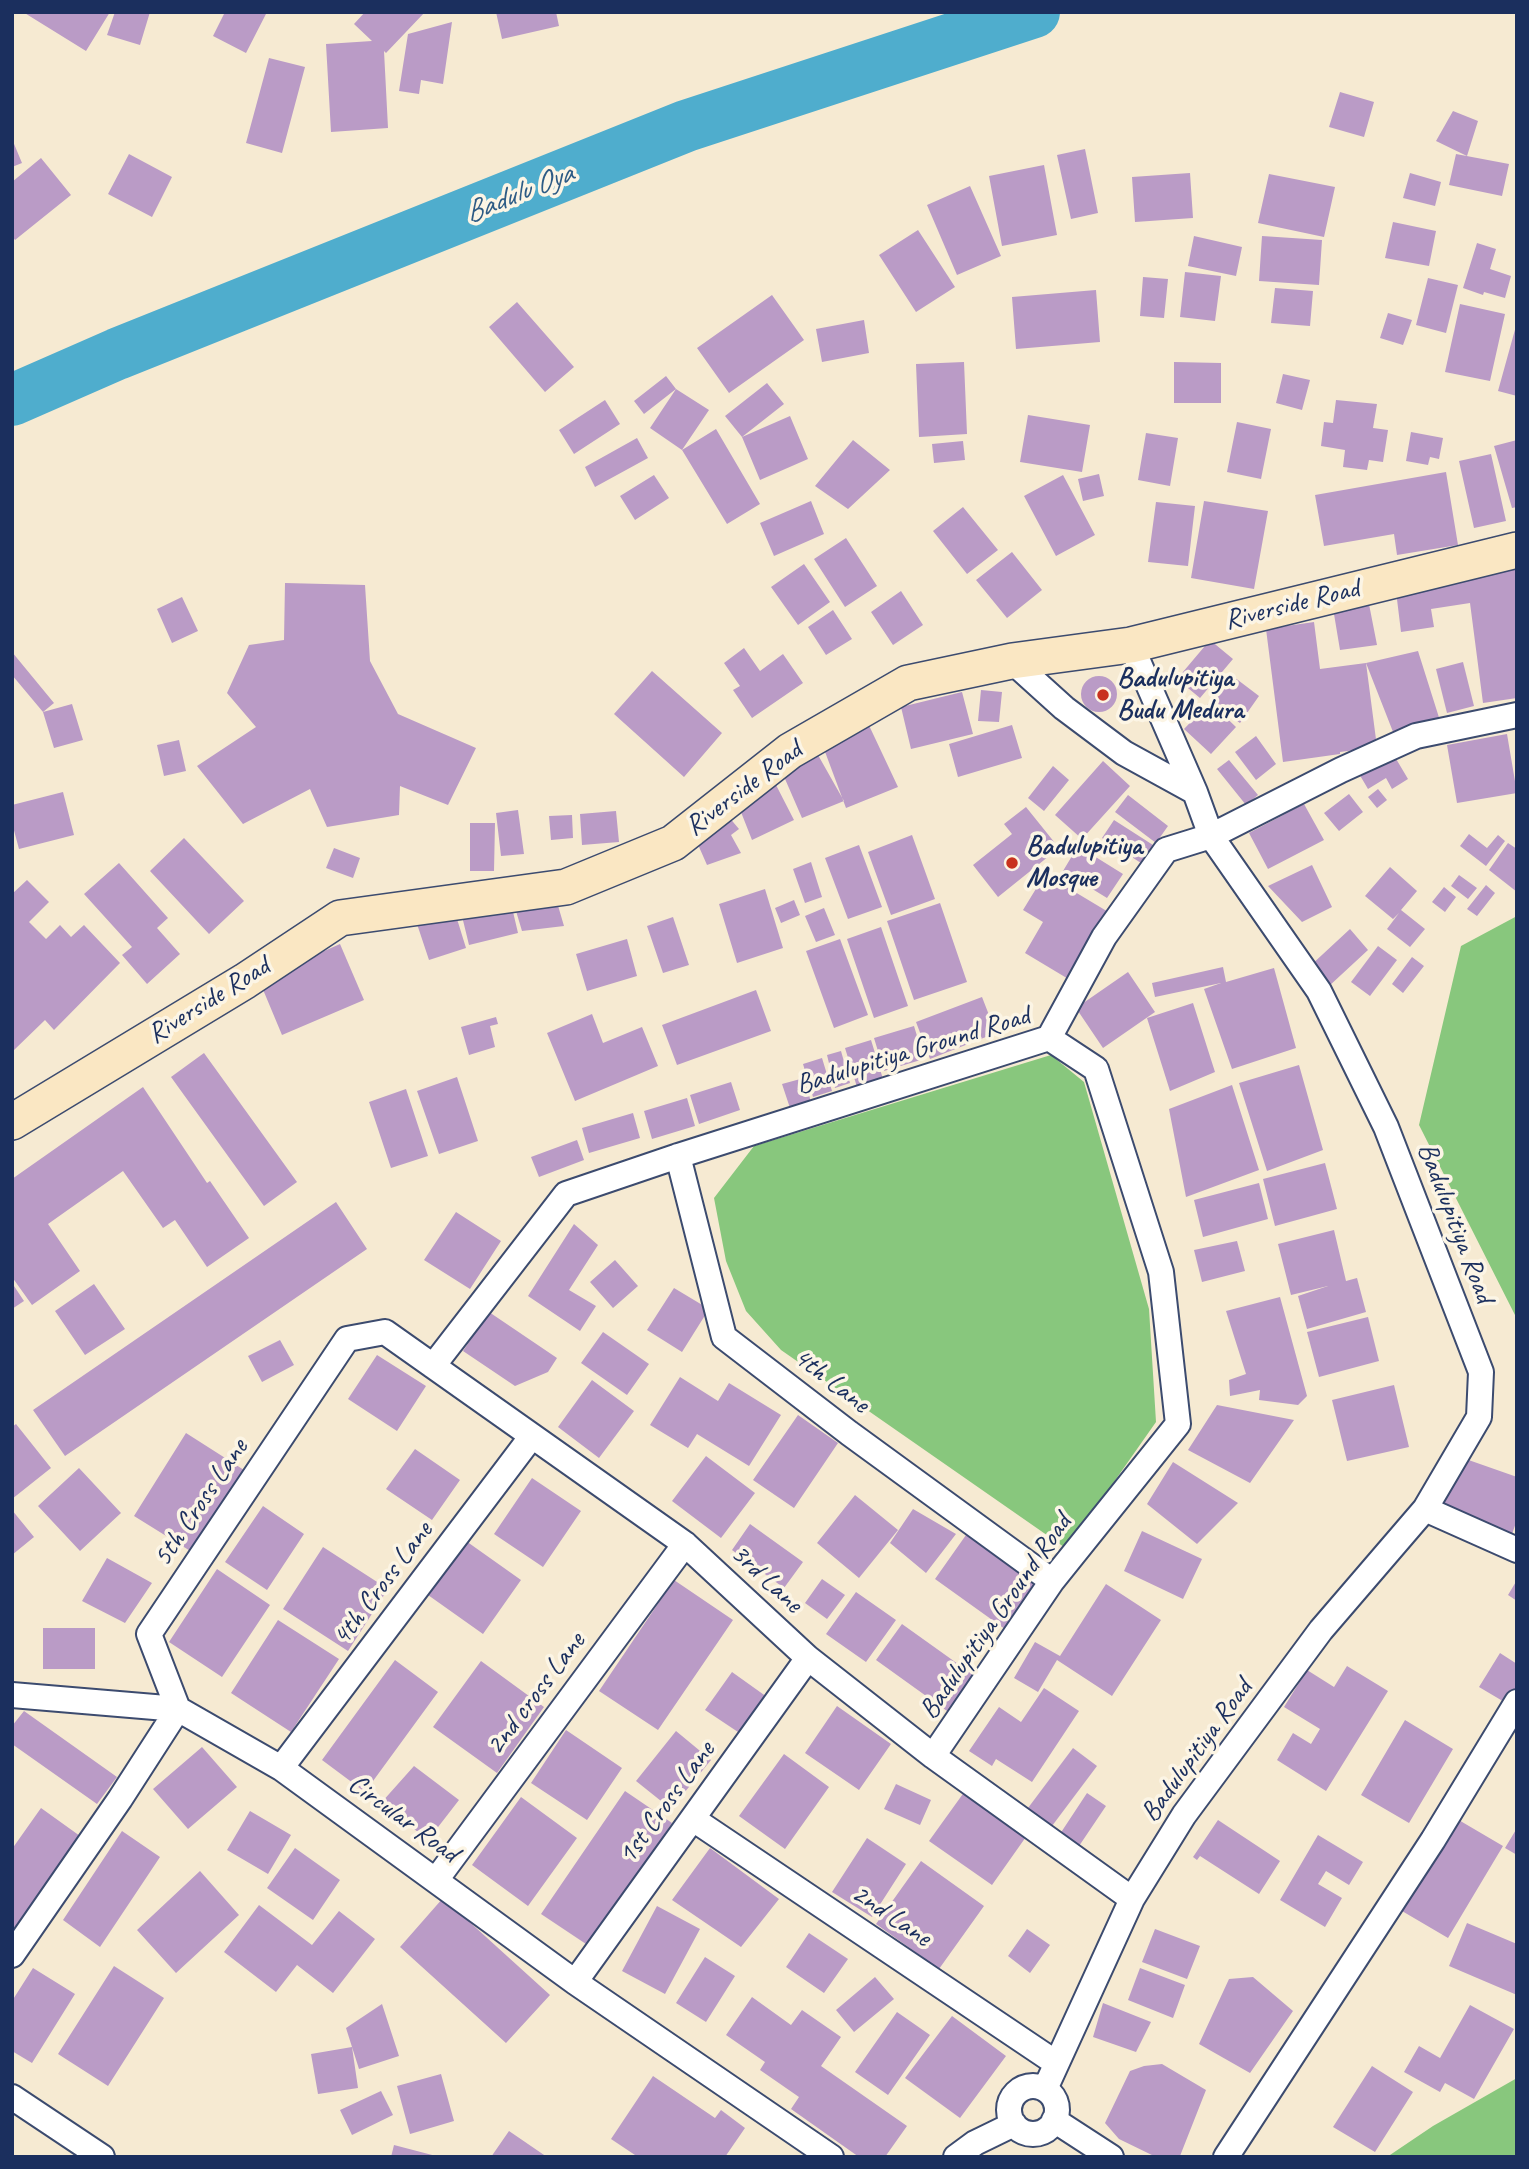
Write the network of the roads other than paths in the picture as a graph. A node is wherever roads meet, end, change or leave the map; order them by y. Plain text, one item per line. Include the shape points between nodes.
1 (1517, 550) edge
2 (1131, 645) junction
3 (1012, 661) junction
4 (1517, 716) edge
5 (1195, 792) junction
6 (1212, 836) junction
7 (1049, 1038) junction
8 (12, 1122) edge
9 (678, 1157) junction
10 (347, 1339) joint
11 (433, 1366) junction
12 (531, 1436) junction
13 (1426, 1509) junction
14 (685, 1544) junction
15 (1517, 1550) edge
16 (1052, 1581) junction
17 (808, 1658) junction
18 (12, 1695) edge
19 (1517, 1702) edge
20 (178, 1709) junction
21 (933, 1756) junction
22 (281, 1768) junction
23 (693, 1819) junction
24 (436, 1880) junction
25 (1132, 1899) junction
26 (12, 1955) edge
27 (575, 1982) junction
28 (1056, 2063) junction
29 (1045, 2090) junction
30 (12, 2097) edge
31 (1054, 2120) junction
32 (1014, 2124) junction
33 (102, 2157) edge
34 (831, 2157) edge
35 (956, 2157) edge
36 (1111, 2157) edge
37 (1226, 2157) edge

1 - 2 street, Riverside Road
2 - 3 street, Riverside Road
2 - 5 street, Badulupitiya Road
3 - 5 street via 1124,753
3 - 8 street, Riverside Road via 908,683 790,751 673,843 566,887 340,918
4 - 6 street via 1416,736
5 - 6 street, Badulupitiya Road
6 - 7 street via 1166,850 1104,937
6 - 13 street, Badulupitiya Road via 1319,991 1386,1127 1482,1372 1479,1417
7 - 9 street, Badulupitiya Ground Road
7 - 16 street, Badulupitiya Ground Road via 1096,1069 1161,1272 1178,1424
9 - 11 street, Badulupitiya Ground Road via 566,1194
9 - 16 street, 4th Lane via 724,1336
10 - 11 street, 3rd Lane via 385,1332
10 - 20 street, 5th Cross Lane via 149,1634
11 - 12 street, 3rd Lane
12 - 14 street, 3rd Lane
12 - 22 street, 4th Cross Lane
13 - 15 street
13 - 25 street, Badulupitiya Road via 1321,1630 1212,1774
14 - 17 street, 3rd Lane
14 - 24 street, 2nd cross Lane
16 - 21 street, Badulupitiya Ground Road
17 - 21 street, 3rd Lane
17 - 23 street, 1st Cross Lane
18 - 20 street
19 - 37 street via 1433,1840
20 - 22 street, Circular Road
20 - 26 street
21 - 25 street, 3rd Lane
22 - 24 street, Circular Road
23 - 27 street, 1st Cross Lane
23 - 28 street, 2nd Lane
24 - 27 street, Circular Road
25 - 28 street, Badulupitiya Road
27 - 34 street, Circular Road
28 - 29 street, Badulupitiya Road
29 - 31 street via 1056,2106
29 - 32 street via 1029,2086 1015,2094 1009,2109
30 - 33 street
31 - 32 street via 1035,2134
31 - 36 street
32 - 35 street

